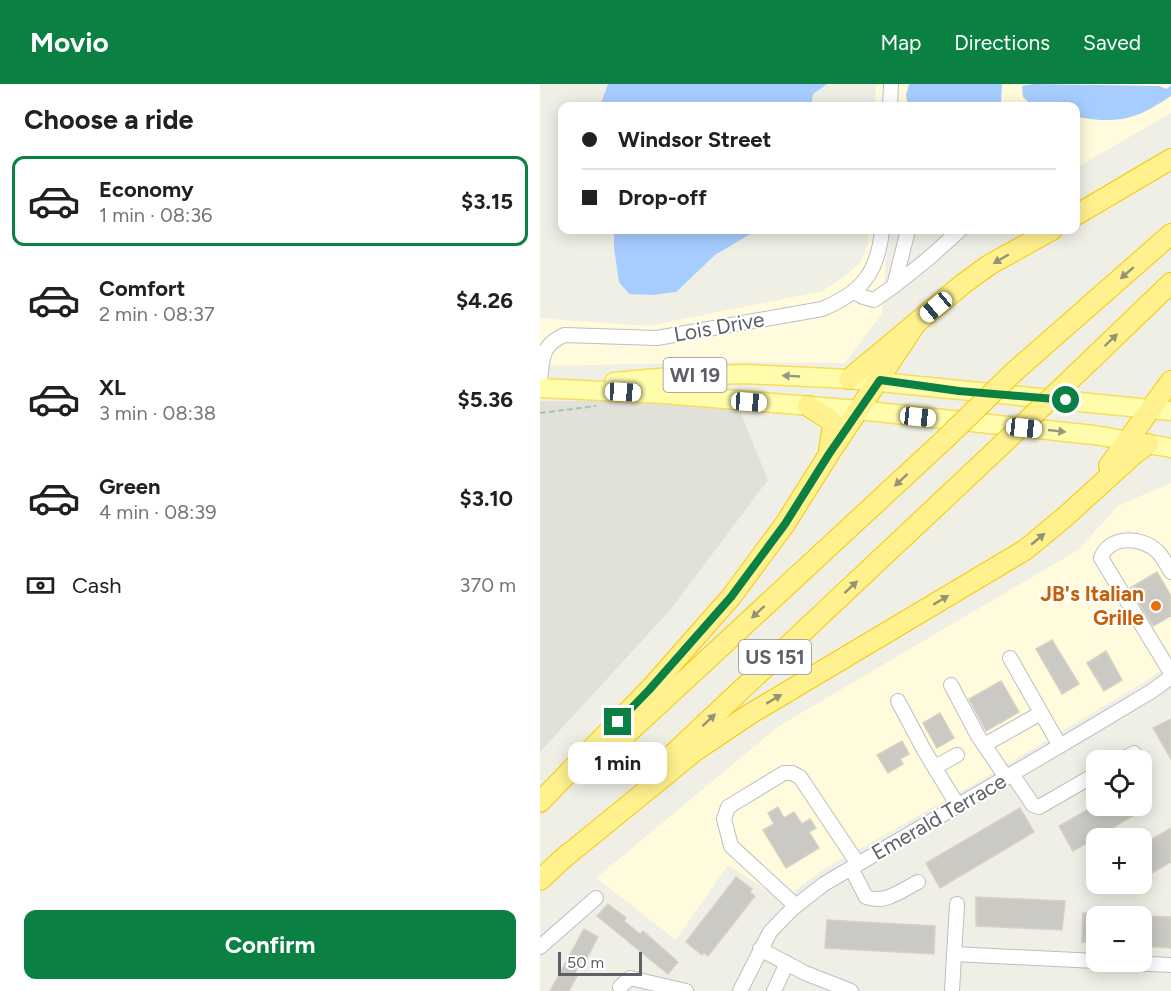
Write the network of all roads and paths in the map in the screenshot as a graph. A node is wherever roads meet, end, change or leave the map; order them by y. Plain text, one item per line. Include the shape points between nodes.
1 (891, 84) edge
2 (890, 102) edge
3 (1171, 159) edge
4 (1080, 213) edge
5 (881, 234) edge
6 (907, 234) edge
7 (956, 234) edge
8 (1045, 234) edge
9 (1171, 234) edge
10 (1171, 283) edge
11 (894, 286) junction
12 (854, 292) junction
13 (915, 325) junction
14 (849, 379) junction
15 (540, 380) edge
16 (880, 380) junction
17 (1171, 381) edge
18 (540, 388) edge
19 (808, 406) junction
20 (1162, 409) edge
21 (858, 410) junction
22 (1125, 441) junction
23 (1148, 444) junction
24 (1171, 447) edge
25 (829, 454) junction
26 (1088, 497) junction
27 (1171, 572) edge
28 (1010, 658) dead end
29 (1171, 675) edge
30 (951, 684) dead end
31 (898, 701) dead end
32 (1041, 713) junction
33 (984, 745) junction
34 (1060, 746) junction
35 (957, 755) dead end
36 (935, 767) junction
37 (1009, 776) junction
38 (1086, 780) edge
39 (540, 802) edge
40 (958, 806) junction
41 (540, 814) edge
42 (560, 861) junction
43 (855, 866) junction
44 (540, 880) edge
45 (918, 882) dead end
46 (596, 898) dead end
47 (957, 904) dead end
48 (796, 906) junction
49 (540, 947) edge
50 (760, 949) junction
51 (954, 954) junction
52 (1086, 961) edge
53 (787, 963) junction
54 (1152, 964) edge
55 (1171, 965) edge
56 (620, 987) dead end
57 (686, 991) edge
58 (740, 991) edge
59 (774, 991) edge
60 (851, 991) edge
61 (952, 991) edge

1 - 2 street
3 - 4 highway
5 - 12 street, Lois Drive via 877,260
6 - 11 street
7 - 11 street
8 -> 13 highway via 981,271
9 -> 41 highway, US 151, bridge via 1015,372
42 -> 10 highway, US 151, bridge
11 - 12 street via 874,300
12 - 15 street, Lois Drive via 822,309 657,338 564,335 552,341 543,353
13 - 14 highway
13 - 16 highway
14 - 16 main road, WI 19
14 -> 18 main road, WI 19 via 746,374
16 - 20 main road, WI 19
16 - 21 highway
17 - 20 highway
18 - 19 main road, WI 19
19 - 21 main road, WI 19
19 - 25 highway via 833,425
20 - 22 highway
21 -> 22 main road, WI 19
21 - 25 highway
22 - 23 main road, WI 19
22 - 26 highway
23 - 24 main road, WI 19
23 - 26 highway
25 - 39 highway via 785,524 731,597 649,690
42 -> 26 highway via 695,751 1025,550
27 - 29 street via 1157,551 1139,541 1118,540 1101,558
28 - 32 street
29 - 34 street, Emerald Terrace via 1152,691
30 - 33 street
31 - 36 street
32 - 33 street
32 - 34 street
33 - 37 street
34 - 37 street, Emerald Terrace
35 - 36 street
36 - 40 street
37 - 38 street via 1033,805 1040,807
37 - 40 street, Emerald Terrace
40 - 43 street, Emerald Terrace
42 - 44 highway, US 151
43 - 45 street via 866,897 876,901
43 - 48 street, Emerald Terrace
43 - 48 street via 800,777 792,773 784,773 728,807 724,819 731,846
46 - 49 street
47 - 51 street
48 - 50 street, Emerald Terrace
50 - 53 street
50 - 58 street, Emerald Terrace
51 - 52 street
51 - 61 street
53 - 59 street
53 - 60 street
54 - 55 street
56 - 57 street via 630,978

